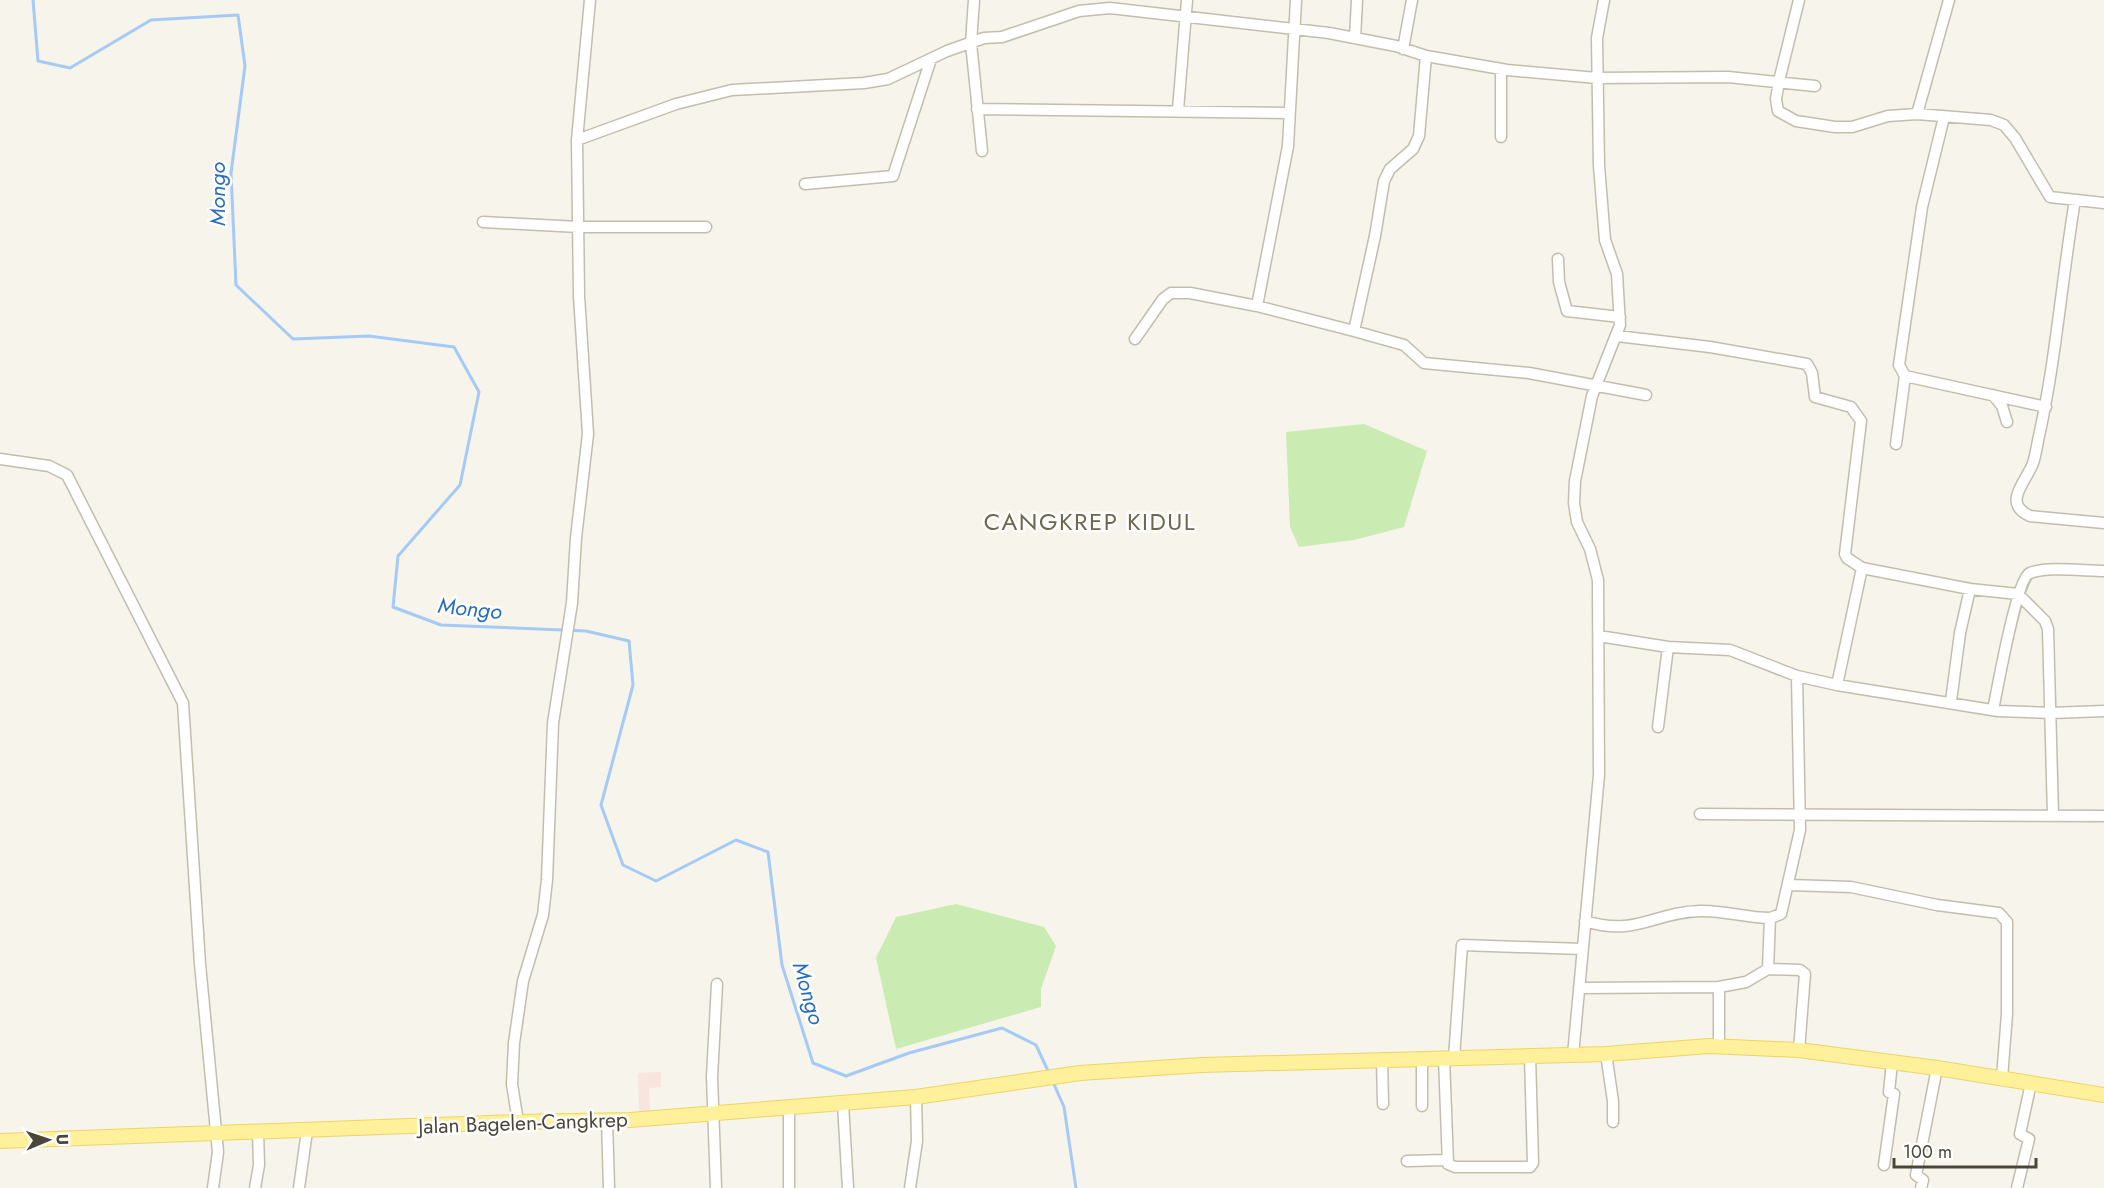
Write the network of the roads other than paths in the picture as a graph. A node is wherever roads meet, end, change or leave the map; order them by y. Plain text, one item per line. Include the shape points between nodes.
1 (590, 0) edge
2 (974, 0) edge
3 (1187, 0) edge
4 (1296, 0) edge
5 (1357, 0) edge
6 (1412, 0) edge
7 (1604, 0) edge
8 (1799, 0) edge
9 (1949, 0) edge
10 (1186, 16) junction
11 (1295, 28) junction
12 (1355, 38) junction
13 (971, 43) junction
14 (1403, 49) junction
15 (1426, 56) junction
16 (931, 59) junction
17 (1501, 69) junction
18 (1597, 78) junction
19 (1779, 81) junction
20 (1815, 86) dead end
21 (977, 109) junction
22 (1178, 110) junction
23 (1289, 112) junction
24 (1917, 114) junction
25 (1944, 117) junction
26 (1501, 137) dead end
27 (577, 140) junction
28 (982, 152) dead end
29 (805, 184) dead end
30 (2075, 200) junction
31 (2104, 203) edge
32 (483, 222) dead end
33 (579, 227) junction
34 (706, 227) dead end
35 (1558, 259) dead end
36 (1257, 306) junction
37 (1620, 317) junction
38 (1354, 331) junction
39 (1617, 336) junction
40 (1135, 339) dead end
41 (1905, 376) junction
42 (1596, 384) junction
43 (1646, 395) dead end
44 (1993, 395) junction
45 (2046, 407) junction
46 (2007, 422) dead end
47 (1896, 444) dead end
48 (0, 459) edge
49 (2104, 523) edge
50 (1862, 568) junction
51 (2104, 571) edge
52 (1970, 589) junction
53 (2018, 594) junction
54 (1599, 636) junction
55 (1668, 647) junction
56 (1797, 676) junction
57 (1837, 685) junction
58 (1951, 702) junction
59 (1993, 710) junction
60 (2104, 711) edge
61 (2051, 713) junction
62 (1658, 727) dead end
63 (1700, 814) dead end
64 (1800, 815) junction
65 (2053, 815) junction
66 (2104, 816) edge
67 (1789, 885) junction
68 (1770, 918) junction
69 (1585, 921) junction
70 (1582, 949) junction
71 (1768, 969) junction
72 (717, 984) dead end
73 (1719, 987) junction
74 (1579, 988) junction
75 (1719, 1046) junction
76 (1799, 1050) junction
77 (1573, 1054) junction
78 (1606, 1054) junction
79 (1530, 1056) junction
80 (1422, 1058) junction
81 (1449, 1058) junction
82 (1382, 1059) junction
83 (1893, 1062) junction
84 (1938, 1068) junction
85 (2002, 1078) junction
86 (2031, 1083) junction
87 (2104, 1095) edge
88 (916, 1097) junction
89 (843, 1104) junction
90 (1383, 1104) dead end
91 (1422, 1106) dead end
92 (789, 1109) junction
93 (713, 1115) junction
94 (607, 1120) junction
95 (518, 1122) junction
96 (1613, 1122) dead end
97 (307, 1131) junction
98 (258, 1132) junction
99 (216, 1134) junction
100 (0, 1141) edge
101 (1448, 1160) junction
102 (1407, 1161) dead end
103 (1884, 1165) dead end
104 (213, 1188) edge
105 (255, 1188) edge
106 (299, 1188) edge
107 (609, 1188) edge
108 (716, 1188) edge
109 (789, 1188) edge
110 (848, 1188) edge
111 (910, 1188) edge
112 (1921, 1188) edge
113 (2016, 1188) edge

1 - 27 street
2 - 13 street
3 - 10 street
4 - 11 street
5 - 12 street
6 - 14 street
7 - 18 street via 1597,38
8 - 19 street
9 - 24 street
10 - 11 street
10 - 13 street via 1110,8 1079,11 1002,37
10 - 22 street
11 - 12 street
11 - 23 street
12 - 14 street
13 - 16 street
13 - 21 street
14 - 15 street
15 - 17 street
15 - 38 street via 1419,136 1413,149 1390,169 1384,181
16 - 27 street via 875,82 732,90 676,104
16 - 29 street via 893,176
17 - 18 street
17 - 26 street
18 - 19 street via 1728,77
18 - 37 street via 1605,240 1617,274
19 - 20 street
19 - 24 street via 1778,111 1796,121 1852,127 1888,116
21 - 22 street
21 - 28 street
22 - 23 street
23 - 36 street via 1288,146
24 - 25 street
25 - 30 street via 1984,118 2004,125 2050,196
25 - 41 street via 1922,207 1899,365
27 - 33 street
30 - 31 street
30 - 45 street
32 - 33 street
33 - 34 street
33 - 95 street via 588,434 572,603 553,723 543,915 523,981 514,1042 512,1084
35 - 37 street via 1567,311
36 - 38 street
36 - 40 street via 1172,293 1163,299
37 - 39 street
38 - 42 street via 1404,345 1424,363
39 - 42 street
39 - 50 street via 1742,351 1807,364 1815,397 1851,407 1861,421 1845,554
41 - 44 street
41 - 47 street
42 - 43 street
42 - 54 street via 1575,481 1574,503 1598,580
44 - 45 street
44 - 46 street
45 - 49 street via 2033,463 2019,487 2017,506 2030,516
48 - 99 street via 49,466 67,475 183,704
50 - 52 street
50 - 57 street
51 - 53 street via 2031,572
52 - 53 street
52 - 58 street
53 - 59 street
53 - 61 street via 2048,627
54 - 55 street
54 - 69 street via 1599,775
55 - 56 street via 1730,650
55 - 62 street
56 - 57 street
56 - 64 street
57 - 58 street
58 - 59 street
59 - 61 street
60 - 61 street
61 - 65 street
63 - 64 street
64 - 65 street
64 - 67 street
65 - 66 street
67 - 68 street via 1780,914
67 - 85 street via 1851,887 2004,916 2007,1014
68 - 69 street via 1700,911 1628,927
68 - 71 street
69 - 70 street
70 - 74 street
70 - 81 street via 1462,945
71 - 73 street via 1746,982
71 - 76 street via 1800,970 1805,974
72 - 93 street
73 - 74 street
73 - 75 street
74 - 77 street
75 - 76 main road, Jalan Bagelen-Cangkrep
75 - 78 main road, Jalan Bagelen-Cangkrep
76 - 83 main road, Jalan Bagelen-Cangkrep
77 - 78 main road, Jalan Bagelen-Cangkrep
77 - 79 main road, Jalan Bagelen-Cangkrep
78 - 96 street
79 - 81 main road, Jalan Bagelen-Cangkrep
79 - 101 street via 1532,1166 1455,1167
80 - 81 main road, Jalan Bagelen-Cangkrep
80 - 82 main road, Jalan Bagelen-Cangkrep
80 - 91 street
81 - 101 street
82 - 88 main road, Jalan Bagelen-Cangkrep via 1080,1073
82 - 90 street
83 - 84 main road, Jalan Bagelen-Cangkrep
83 - 103 street via 1889,1092 1894,1094
84 - 85 main road, Jalan Bagelen-Cangkrep
84 - 112 street via 1916,1175 1923,1180
85 - 86 main road, Jalan Bagelen-Cangkrep
86 - 87 main road, Jalan Bagelen-Cangkrep
86 - 113 street via 2020,1134 2030,1139
88 - 89 main road, Jalan Bagelen-Cangkrep
88 - 111 street via 917,1141
89 - 92 main road, Jalan Bagelen-Cangkrep
89 - 110 street
92 - 93 main road, Jalan Bagelen-Cangkrep
92 - 109 street
93 - 94 main road, Jalan Bagelen-Cangkrep
93 - 108 street
94 - 95 main road, Jalan Bagelen-Cangkrep
94 - 107 street
95 - 97 main road, Jalan Bagelen-Cangkrep
97 - 98 main road, Jalan Bagelen-Cangkrep
97 - 106 street
98 - 99 main road, Jalan Bagelen-Cangkrep
98 - 105 street
99 - 100 main road, Jalan Bagelen-Cangkrep
99 - 104 street
101 - 102 street

